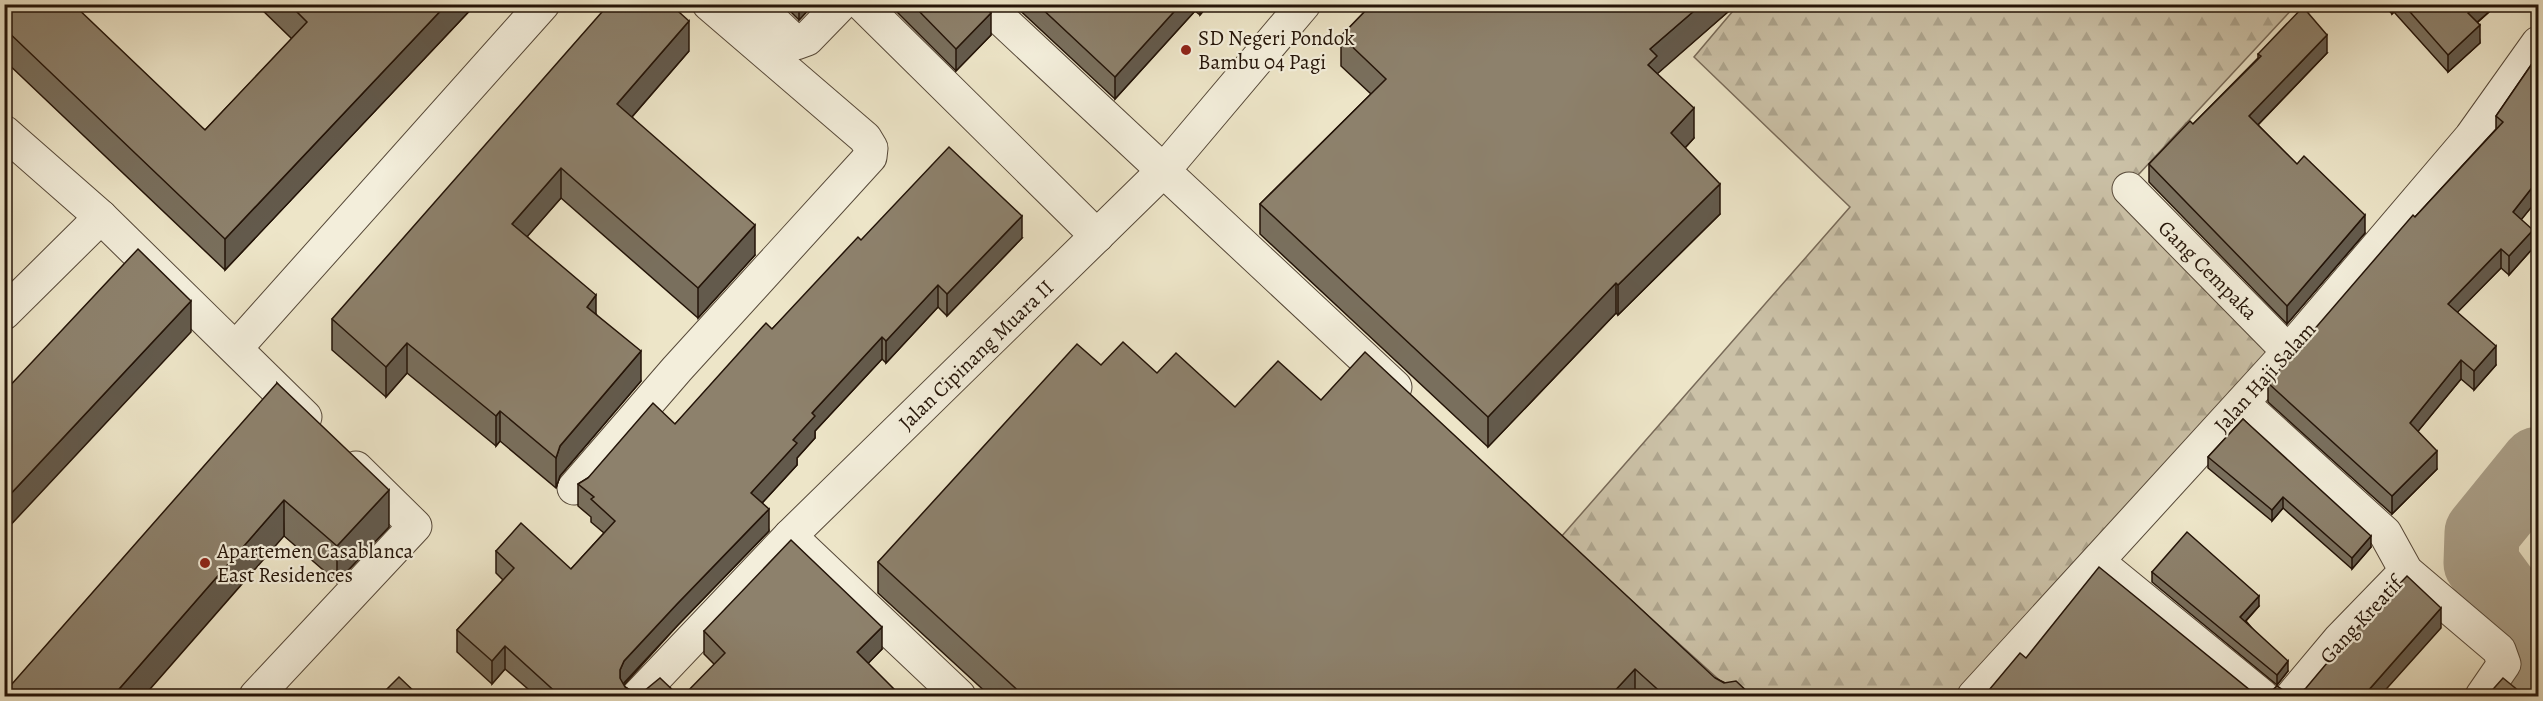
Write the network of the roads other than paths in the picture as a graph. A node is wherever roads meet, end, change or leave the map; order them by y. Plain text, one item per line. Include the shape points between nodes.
1 (543, 4) edge
2 (708, 4) edge
3 (755, 4) edge
4 (841, 4) edge
5 (862, 4) edge
6 (985, 4) edge
7 (1304, 4) edge
8 (2538, 44) edge
9 (4, 132) edge
10 (1162, 171) junction
11 (2129, 189) dead end
12 (101, 217) junction
13 (1097, 236) junction
14 (4, 312) edge
15 (236, 348) junction
16 (2288, 351) junction
17 (2242, 403) junction
18 (1412, 404) edge
19 (574, 488) dead end
20 (790, 536) junction
21 (2098, 562) junction
22 (2406, 571) junction
23 (256, 696) edge
24 (638, 696) edge
25 (959, 696) edge
26 (1974, 696) edge
27 (2262, 696) edge
28 (2292, 696) edge
29 (2482, 696) edge

1 - 15 street
2 - 19 street via 865,138 871,147 870,157
3 - 4 street via 796,43 807,39
5 - 13 street
6 - 10 street
7 - 10 street, Jalan Cipinang Muara II
8 - 16 street, Jalan Haji Salam via 2471,137
9 - 12 street
10 - 13 street, Jalan Cipinang Muara II
10 - 18 street
11 - 16 street, Gang Cempaka
12 - 14 street
12 - 15 street
13 - 20 street, Jalan Cipinang Muara II
15 - 23 street via 415,526
16 - 17 street, Jalan Haji Salam
17 - 21 street, Jalan Haji Salam
17 - 22 street via 2385,533
20 - 24 street, Jalan Cipinang Muara II
20 - 25 street
21 - 26 street, Jalan Haji Salam
21 - 27 street
22 - 28 street, Gang Kreatif via 2338,640
22 - 29 street via 2499,650 2504,664

